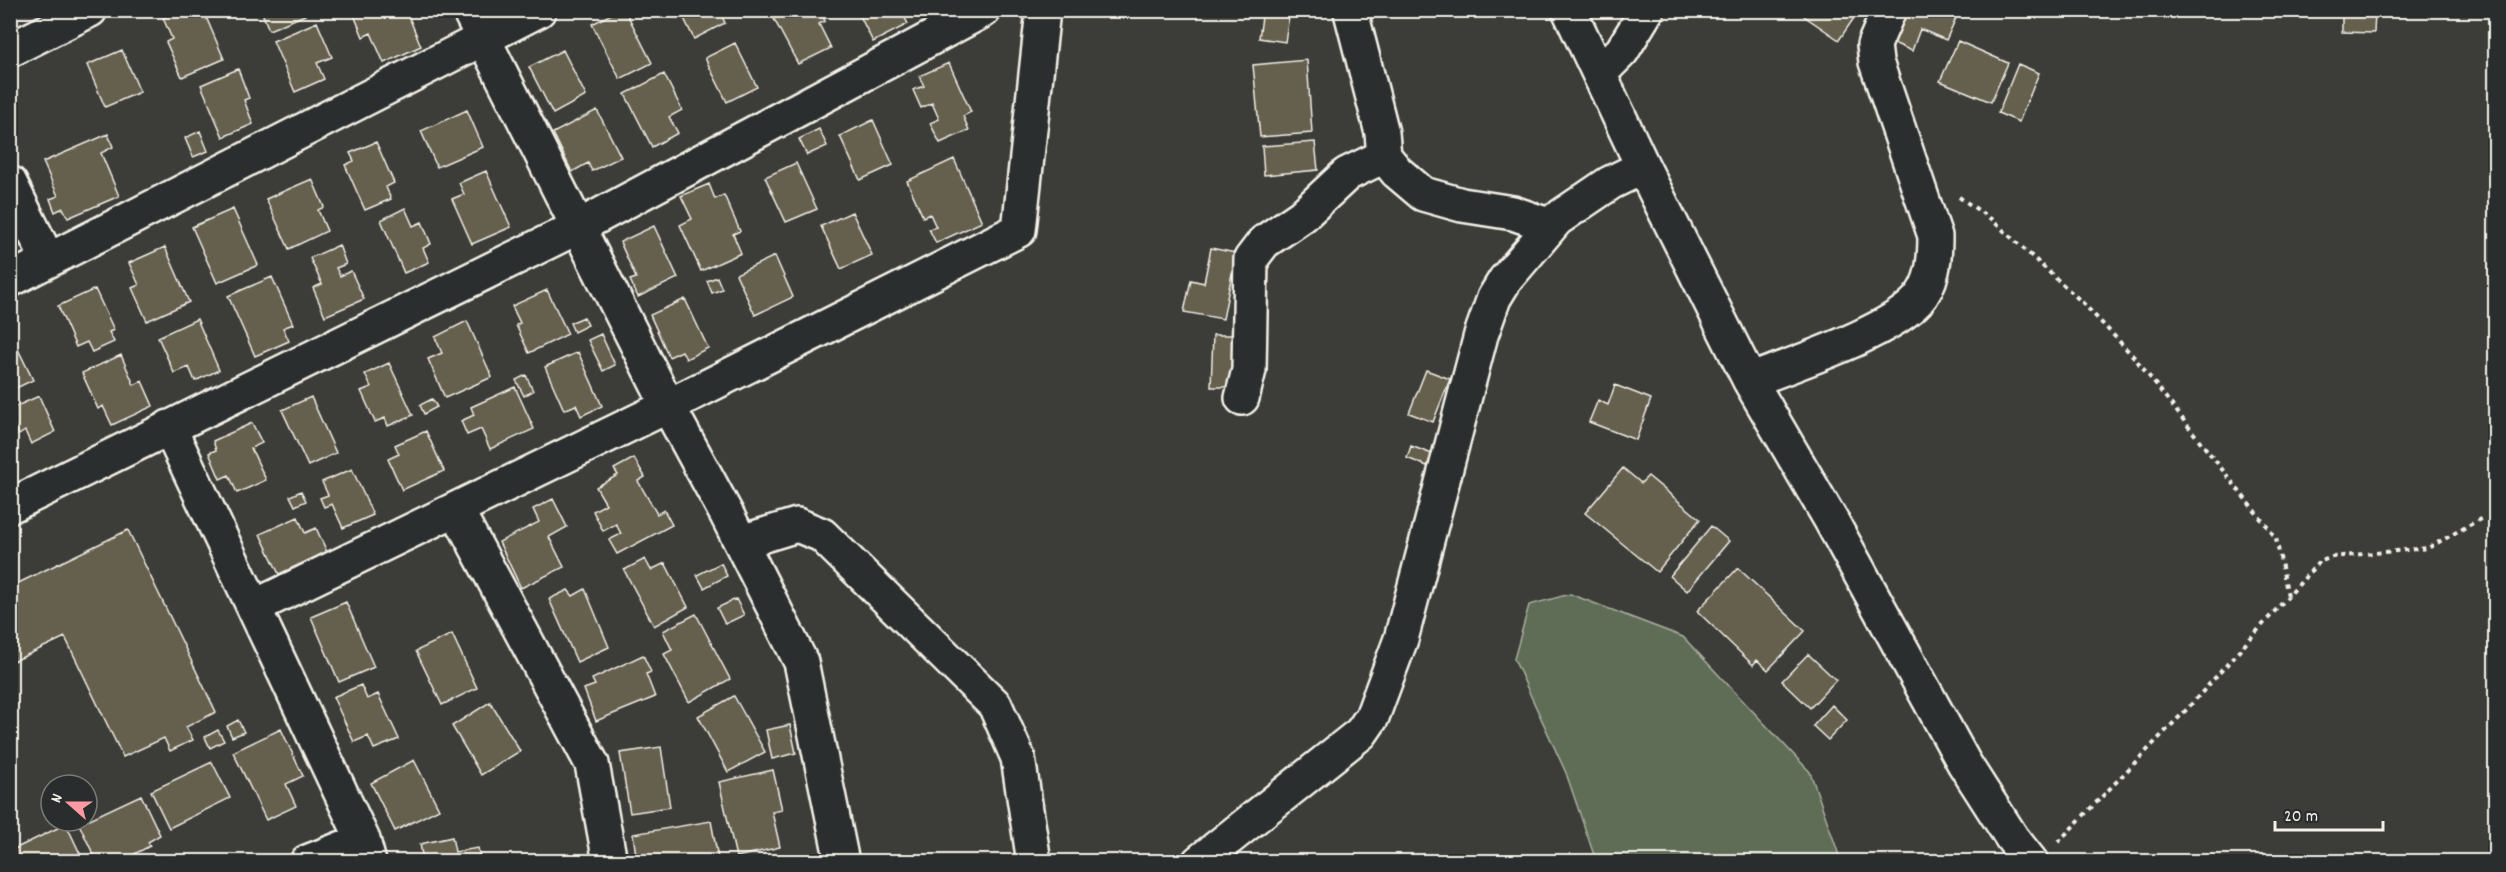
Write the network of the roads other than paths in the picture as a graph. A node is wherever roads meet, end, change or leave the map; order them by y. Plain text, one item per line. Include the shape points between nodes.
1 (90, 10) edge
2 (539, 10) edge
3 (984, 10) edge
4 (1043, 10) edge
5 (1569, 10) edge
6 (1647, 10) edge
7 (1889, 10) edge
8 (1352, 12) dead end
9 (477, 24) edge
10 (10, 50) edge
11 (1600, 73) junction
12 (1384, 156) junction
13 (1643, 167) junction
14 (10, 183) edge
15 (1551, 226) junction
16 (578, 227) junction
17 (48, 260) junction
18 (10, 280) edge
19 (1750, 381) junction
20 (1242, 398) dead end
21 (668, 406) junction
22 (169, 427) junction
23 (10, 506) edge
24 (456, 509) junction
25 (741, 542) junction
26 (254, 607) junction
27 (366, 851) edge
28 (2043, 853) edge
29 (307, 861) edge
30 (610, 861) edge
31 (842, 861) edge
32 (1034, 861) edge
33 (1199, 861) edge

1 - 10 street
2 - 9 street
3 - 16 street
4 - 21 street via 1019,230
5 - 11 street
6 - 11 street via 1622,51
7 - 19 street via 1874,45 1876,62 1935,236 1935,262 1918,300 1895,321
8 - 12 street via 1382,133
9 - 16 street
9 - 17 street
11 - 13 street
12 - 15 street via 1423,194 1513,213
12 - 20 street via 1347,174 1302,216 1264,242 1251,259 1249,370
13 - 15 street via 1610,183
13 - 19 street
14 - 17 street
15 - 33 street via 1494,298 1480,335 1401,639 1372,717 1361,733
16 - 21 street
16 - 22 street
17 - 18 street
19 - 28 street via 1964,763 2012,838
21 - 24 street
21 - 25 street
22 - 23 street
22 - 26 street
24 - 26 street
24 - 30 street via 592,764
25 - 31 street via 801,662
25 - 32 street via 797,525 822,535 994,705 1018,758
26 - 27 street
27 - 29 street

